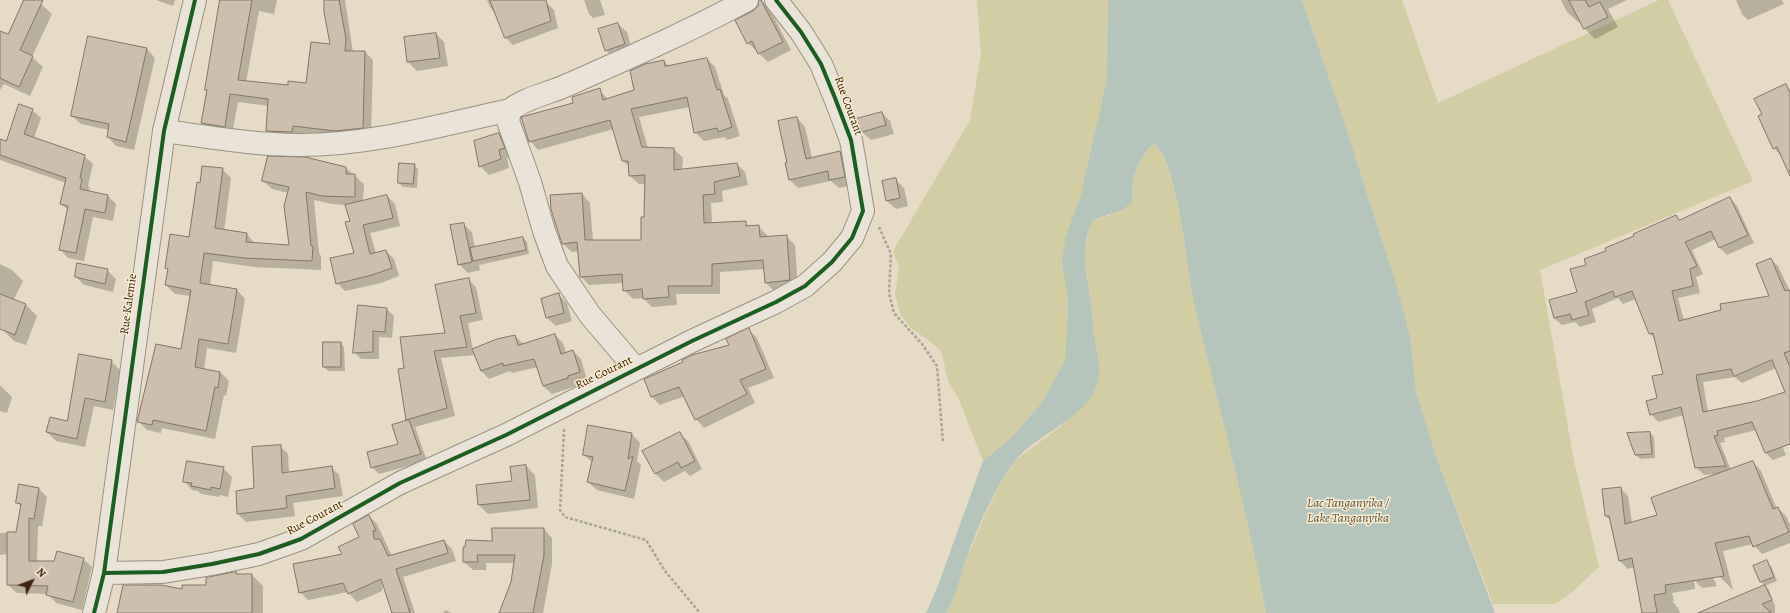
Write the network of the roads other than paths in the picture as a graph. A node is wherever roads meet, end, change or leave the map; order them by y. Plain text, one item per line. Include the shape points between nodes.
1 (195, 0) edge
2 (746, 0) edge
3 (776, 0) edge
4 (510, 110) junction
5 (164, 131) junction
6 (636, 369) junction
7 (104, 573) junction
8 (94, 613) edge

1 - 5 street, Rue Kalemie
2 - 4 street via 681,34 564,87 516,105
3 - 6 street, Rue Courant via 801,32 821,64 850,140 863,211 852,238 832,262 805,286
4 - 5 street via 366,140 300,145 236,141
4 - 6 street via 508,121 557,266 590,315
5 - 7 street, Rue Kalemie
6 - 7 street, Rue Courant via 506,435 400,483 301,539 259,554 212,564 163,572
7 - 8 street, Rue Kalemie

